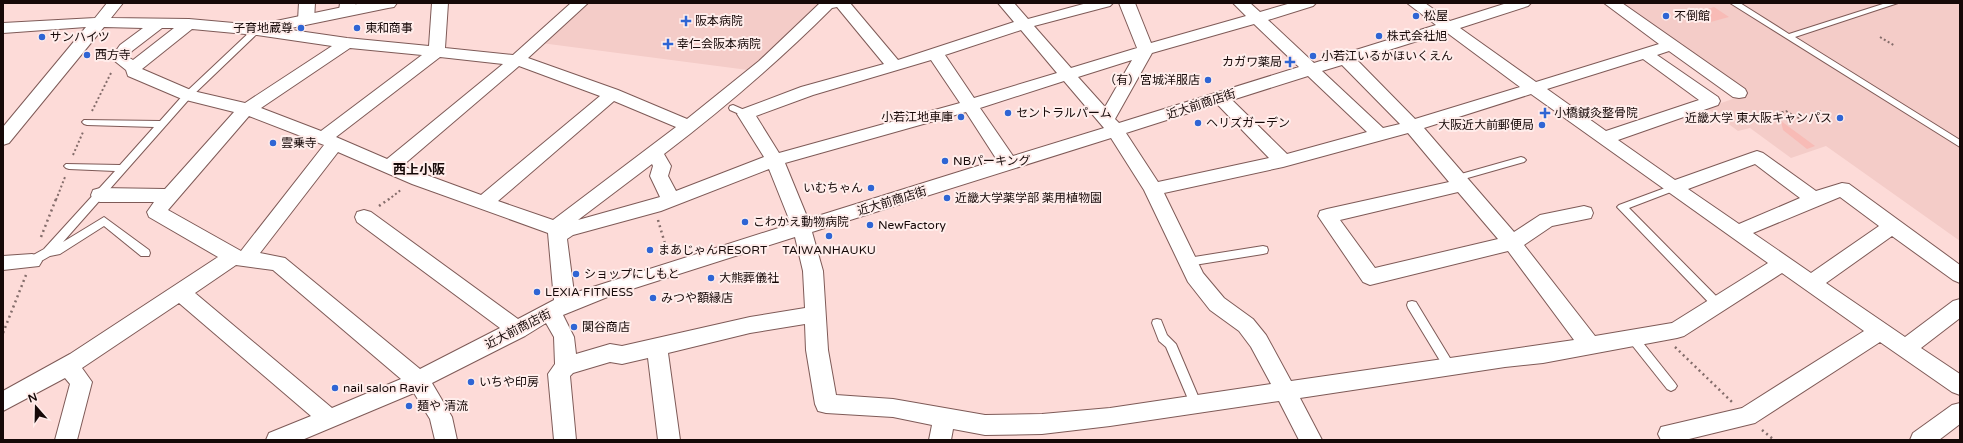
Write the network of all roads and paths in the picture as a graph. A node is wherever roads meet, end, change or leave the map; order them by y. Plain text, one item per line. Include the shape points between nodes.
1 (115, 3) edge
2 (388, 3) edge
3 (440, 3) edge
4 (580, 3) edge
5 (1006, 3) edge
6 (1105, 3) edge
7 (1127, 3) edge
8 (1241, 3) edge
9 (1308, 3) edge
10 (1415, 3) edge
11 (1523, 3) edge
12 (1612, 3) edge
13 (1734, 3) edge
14 (1894, 3) edge
15 (834, 4) edge
16 (347, 7) edge
17 (307, 11) edge
18 (1257, 18) junction
19 (99, 22) junction
20 (159, 22) junction
21 (190, 24) junction
22 (1025, 24) junction
23 (1447, 27) junction
24 (3, 28) edge
25 (257, 30) junction
26 (1788, 36) junction
27 (1880, 37) dead end
28 (347, 43) junction
29 (1671, 45) junction
30 (1895, 46) dead end
31 (1146, 50) junction
32 (437, 52) junction
33 (935, 53) junction
34 (1646, 54) junction
35 (1346, 59) junction
36 (517, 60) junction
37 (896, 66) junction
38 (134, 68) junction
39 (1310, 69) junction
40 (1069, 75) junction
41 (1534, 88) junction
42 (1740, 93) dead end
43 (612, 94) junction
44 (188, 95) junction
45 (1220, 98) junction
46 (970, 105) junction
47 (249, 110) junction
48 (1821, 111) dead end
49 (1773, 115) dead end
50 (87, 122) dead end
51 (162, 124) junction
52 (1111, 125) junction
53 (689, 126) junction
54 (1412, 126) junction
55 (1379, 134) junction
56 (1604, 138) junction
57 (3, 140) edge
58 (329, 141) junction
59 (1960, 144) edge
60 (654, 153) junction
61 (775, 160) junction
62 (1521, 160) dead end
63 (1283, 161) junction
64 (1009, 164) junction
65 (69, 166) dead end
66 (389, 167) junction
67 (124, 168) junction
68 (417, 179) junction
69 (1460, 182) junction
70 (1673, 188) junction
71 (1153, 189) junction
72 (100, 195) junction
73 (170, 196) junction
74 (1814, 198) junction
75 (671, 200) junction
76 (484, 203) junction
77 (654, 206) junction
78 (1584, 213) dead end
79 (364, 217) joint
80 (1892, 226) junction
81 (802, 229) junction
82 (557, 232) junction
83 (1738, 232) junction
84 (1512, 243) junction
85 (1263, 250) dead end
86 (145, 253) dead end
87 (40, 256) junction
88 (240, 258) junction
89 (1188, 262) junction
90 (3, 263) edge
91 (1782, 264) junction
92 (673, 268) junction
93 (1960, 275) edge
94 (1811, 284) junction
95 (180, 292) junction
96 (1412, 305) dead end
97 (1718, 305) junction
98 (1960, 307) edge
99 (558, 308) junction
100 (815, 314) junction
101 (1157, 323) dead end
102 (518, 330) junction
103 (1880, 331) junction
104 (3, 333) edge
105 (1662, 333) junction
106 (1632, 337) junction
107 (1590, 344) junction
108 (657, 347) junction
109 (1906, 348) junction
110 (68, 366) junction
111 (566, 366) junction
112 (1449, 366) junction
113 (418, 380) junction
114 (1671, 386) dead end
115 (1960, 386) edge
116 (1286, 390) junction
117 (3, 402) edge
118 (1195, 403) junction
119 (1960, 412) edge
120 (1747, 416) junction
121 (329, 418) junction
122 (944, 418) junction
123 (986, 433) edge
124 (1669, 434) dead end
125 (304, 435) edge
126 (66, 440) edge
127 (277, 440) edge
128 (446, 440) edge
129 (565, 440) edge
130 (668, 440) edge
131 (940, 440) edge
132 (1311, 440) edge
133 (1774, 440) edge
134 (1921, 440) edge

1 - 19 street
2 - 16 street
3 - 32 street
4 - 36 street
5 - 22 street
6 - 22 street
7 - 31 street
8 - 18 street
9 - 18 street
10 - 23 street
11 - 23 street, 近大前商店街
12 - 29 street
13 - 26 lane
14 - 26 lane
15 - 37 street
15 - 53 street via 792,42
16 - 17 street
17 - 25 street
18 - 31 street
18 - 39 street
19 - 20 street
19 - 24 street
19 - 57 street
20 - 21 street
20 - 38 street via 126,48 119,58
21 - 25 street
21 - 38 street
22 - 33 street
22 - 40 street
23 - 35 street, 近大前商店街
23 - 41 street
25 - 28 street
25 - 44 lane
26 - 59 lane
27 - 30 path
28 - 32 street
28 - 47 street
29 - 34 street
29 - 42 street
31 - 40 street
31 - 52 street
32 - 36 street
32 - 58 street
33 - 37 street
33 - 46 street
34 - 41 street
34 - 56 street via 1712,101
35 - 39 street, 近大前商店街
35 - 54 street
36 - 43 street
36 - 66 street
37 - 61 street via 739,111
38 - 44 street via 134,72
39 - 45 street, 近大前商店街
39 - 55 street
40 - 46 street
40 - 52 street
41 - 54 street
41 - 56 street
43 - 53 street
43 - 76 street
44 - 47 street
44 - 51 lane
45 - 52 street, 近大前商店街
45 - 63 street
46 - 61 street
46 - 64 street
47 - 58 street
47 - 73 street via 241,114
48 - 49 path via 1797,118 1786,111
50 - 51 lane
51 - 67 lane
52 - 64 street, 近大前商店街
52 - 71 street
53 - 60 street
54 - 55 street
54 - 69 street
55 - 63 street
56 - 70 street
58 - 66 street
58 - 88 street
60 - 75 street via 662,166 659,176
60 - 82 street via 560,224
61 - 75 street
61 - 81 street
62 - 69 lane
63 - 71 street
64 - 81 street, 近大前商店街
65 - 67 lane
66 - 68 street
67 - 72 lane
68 - 76 street
68 - 79 path
69 - 84 street
69 - 84 street via 1327,216 1370,277
70 - 74 street via 1757,157
70 - 83 street
70 - 97 lane via 1622,207
71 - 89 street
72 - 73 street
72 - 87 lane
73 - 88 street via 156,212
74 - 80 street via 1842,189
74 - 83 street
75 - 77 street
76 - 82 street
77 - 82 street
77 - 92 path
78 - 84 street via 1547,220
79 - 102 street
80 - 93 street
80 - 94 street
81 - 92 street, 近大前商店街
81 - 100 street via 813,271
82 - 99 street
83 - 91 street
84 - 107 street
85 - 89 lane
86 - 87 lane via 104,221 56,251
87 - 90 street
87 - 104 path
88 - 95 street
88 - 113 street via 278,263
89 - 116 street via 1195,277 1217,304 1246,325 1259,341
91 - 94 street
91 - 97 street
92 - 99 street, 近大前商店街 via 603,290
94 - 103 street
95 - 110 street
95 - 121 street
96 - 112 lane
97 - 105 street via 1676,330
98 - 109 street
99 - 102 street, 近大前商店街
99 - 111 street
100 - 108 street via 750,325
100 - 122 street via 817,350 826,404 893,408
101 - 118 lane via 1163,338 1170,344
102 - 113 street, 近大前商店街
103 - 109 street
103 - 120 street
105 - 106 street
105 - 120 path
106 - 107 street
106 - 114 lane
107 - 112 street via 1543,354
108 - 111 street via 622,355 610,353
108 - 130 street
109 - 115 street
110 - 117 street
110 - 126 street via 81,382
111 - 129 street via 559,374
112 - 116 street
113 - 121 street, 近大前商店街
113 - 128 street via 441,417
116 - 118 street
116 - 132 street
118 - 123 street
119 - 134 street
120 - 124 street
120 - 133 path
121 - 125 street, 近大前商店街
122 - 123 street
122 - 131 street
125 - 127 street, 近大前商店街

